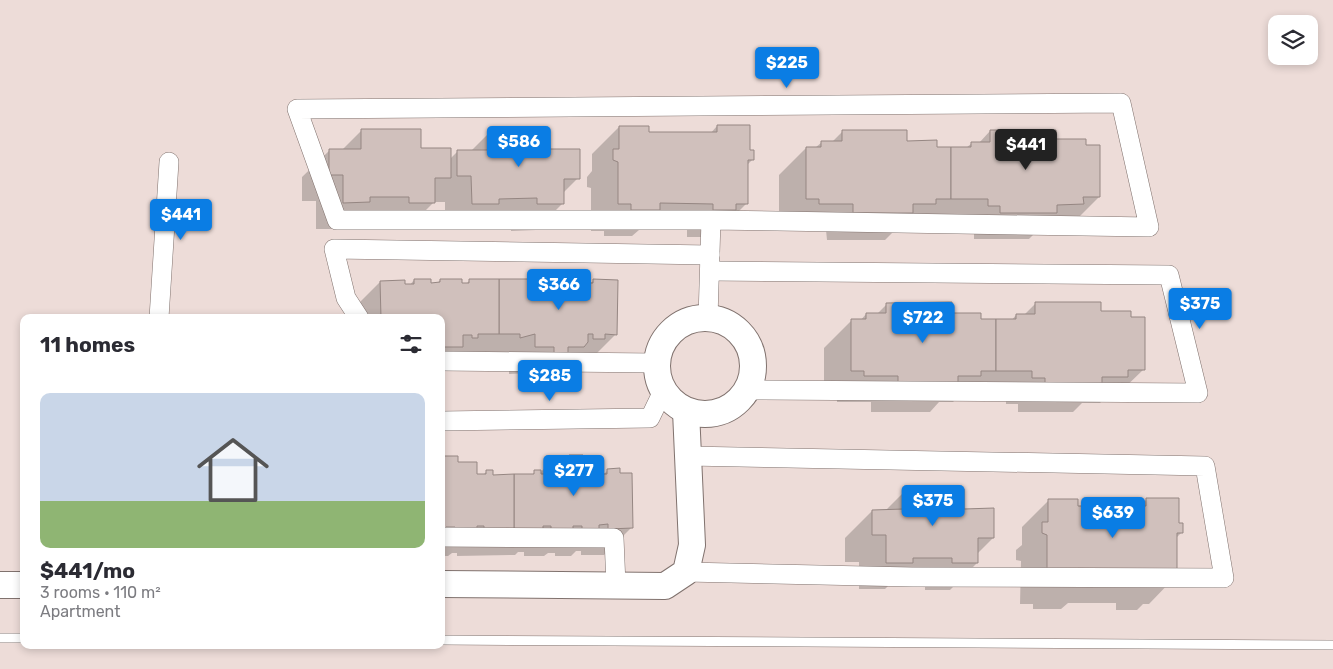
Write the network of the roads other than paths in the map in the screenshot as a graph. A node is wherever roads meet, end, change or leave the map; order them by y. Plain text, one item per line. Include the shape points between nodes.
1 (169, 162) dead end
2 (711, 220) junction
3 (710, 263) junction
4 (159, 314) edge
5 (356, 314) edge
6 (708, 318) junction
7 (445, 361) edge
8 (656, 363) junction
9 (747, 390) junction
10 (663, 391) junction
11 (686, 411) junction
12 (445, 421) edge
13 (688, 456) junction
14 (445, 537) edge
15 (686, 572) junction
16 (445, 584) edge
17 (0, 585) edge
18 (20, 585) edge
19 (616, 586) junction
20 (0, 638) edge
21 (20, 638) edge
22 (445, 640) edge
23 (1333, 645) edge

1 - 4 street
2 - 2 street via 741,220 1149,227 1121,103 297,109 337,220
2 - 3 street
3 - 5 street via 334,249 346,298
3 - 6 street
3 - 9 street via 1169,275 1198,393
6 - 8 street via 693,319 679,325 660,348
6 - 9 street via 737,330 747,343 752,358 752,374
7 - 8 street
8 - 10 street
9 - 11 street via 727,409 714,414
10 - 11 street
10 - 12 street via 650,418
11 - 13 street
13 - 15 street via 692,545
13 - 15 street via 1205,466 1224,578
14 - 19 street via 614,538
15 - 19 street via 665,586
16 - 19 street
17 - 18 street
20 - 21 lane
22 - 23 lane

